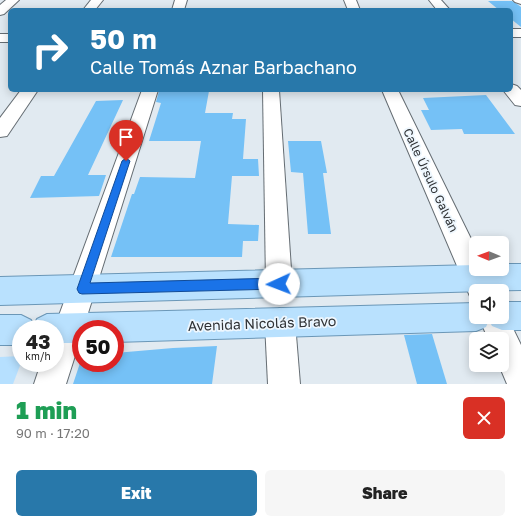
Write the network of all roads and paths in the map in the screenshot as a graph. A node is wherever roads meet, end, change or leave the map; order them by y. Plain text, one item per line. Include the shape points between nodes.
1 (13, 0) edge
2 (97, 0) edge
3 (435, 0) edge
4 (91, 8) edge
5 (442, 8) edge
6 (0, 11) edge
7 (513, 91) edge
8 (29, 92) edge
9 (149, 92) edge
10 (271, 92) edge
11 (391, 92) edge
12 (521, 101) edge
13 (0, 131) edge
14 (521, 277) edge
15 (279, 284) junction
16 (480, 284) edge
17 (485, 284) edge
18 (469, 285) edge
19 (82, 289) junction
20 (0, 291) edge
21 (509, 316) edge
22 (521, 316) edge
23 (469, 317) edge
24 (63, 320) edge
25 (280, 323) junction
26 (496, 324) edge
27 (64, 329) edge
28 (0, 330) edge
29 (12, 330) edge
30 (52, 372) edge
31 (521, 380) edge
32 (50, 384) edge
33 (284, 384) edge

1 - 6 street
2 - 4 street
3 - 5 street
7 - 12 street
8 - 13 street
9 - 19 street
10 - 15 street
11 - 16 street, Calle Úrsulo Galván
14 - 17 main road
15 - 18 main road
15 - 19 main road
19 - 20 main road
19 - 24 street
21 - 22 main road
23 - 25 main road, Avenida Nicolás Bravo
25 - 27 main road, Avenida Nicolás Bravo
25 - 33 street
26 - 31 street
28 - 29 main road
30 - 32 street

